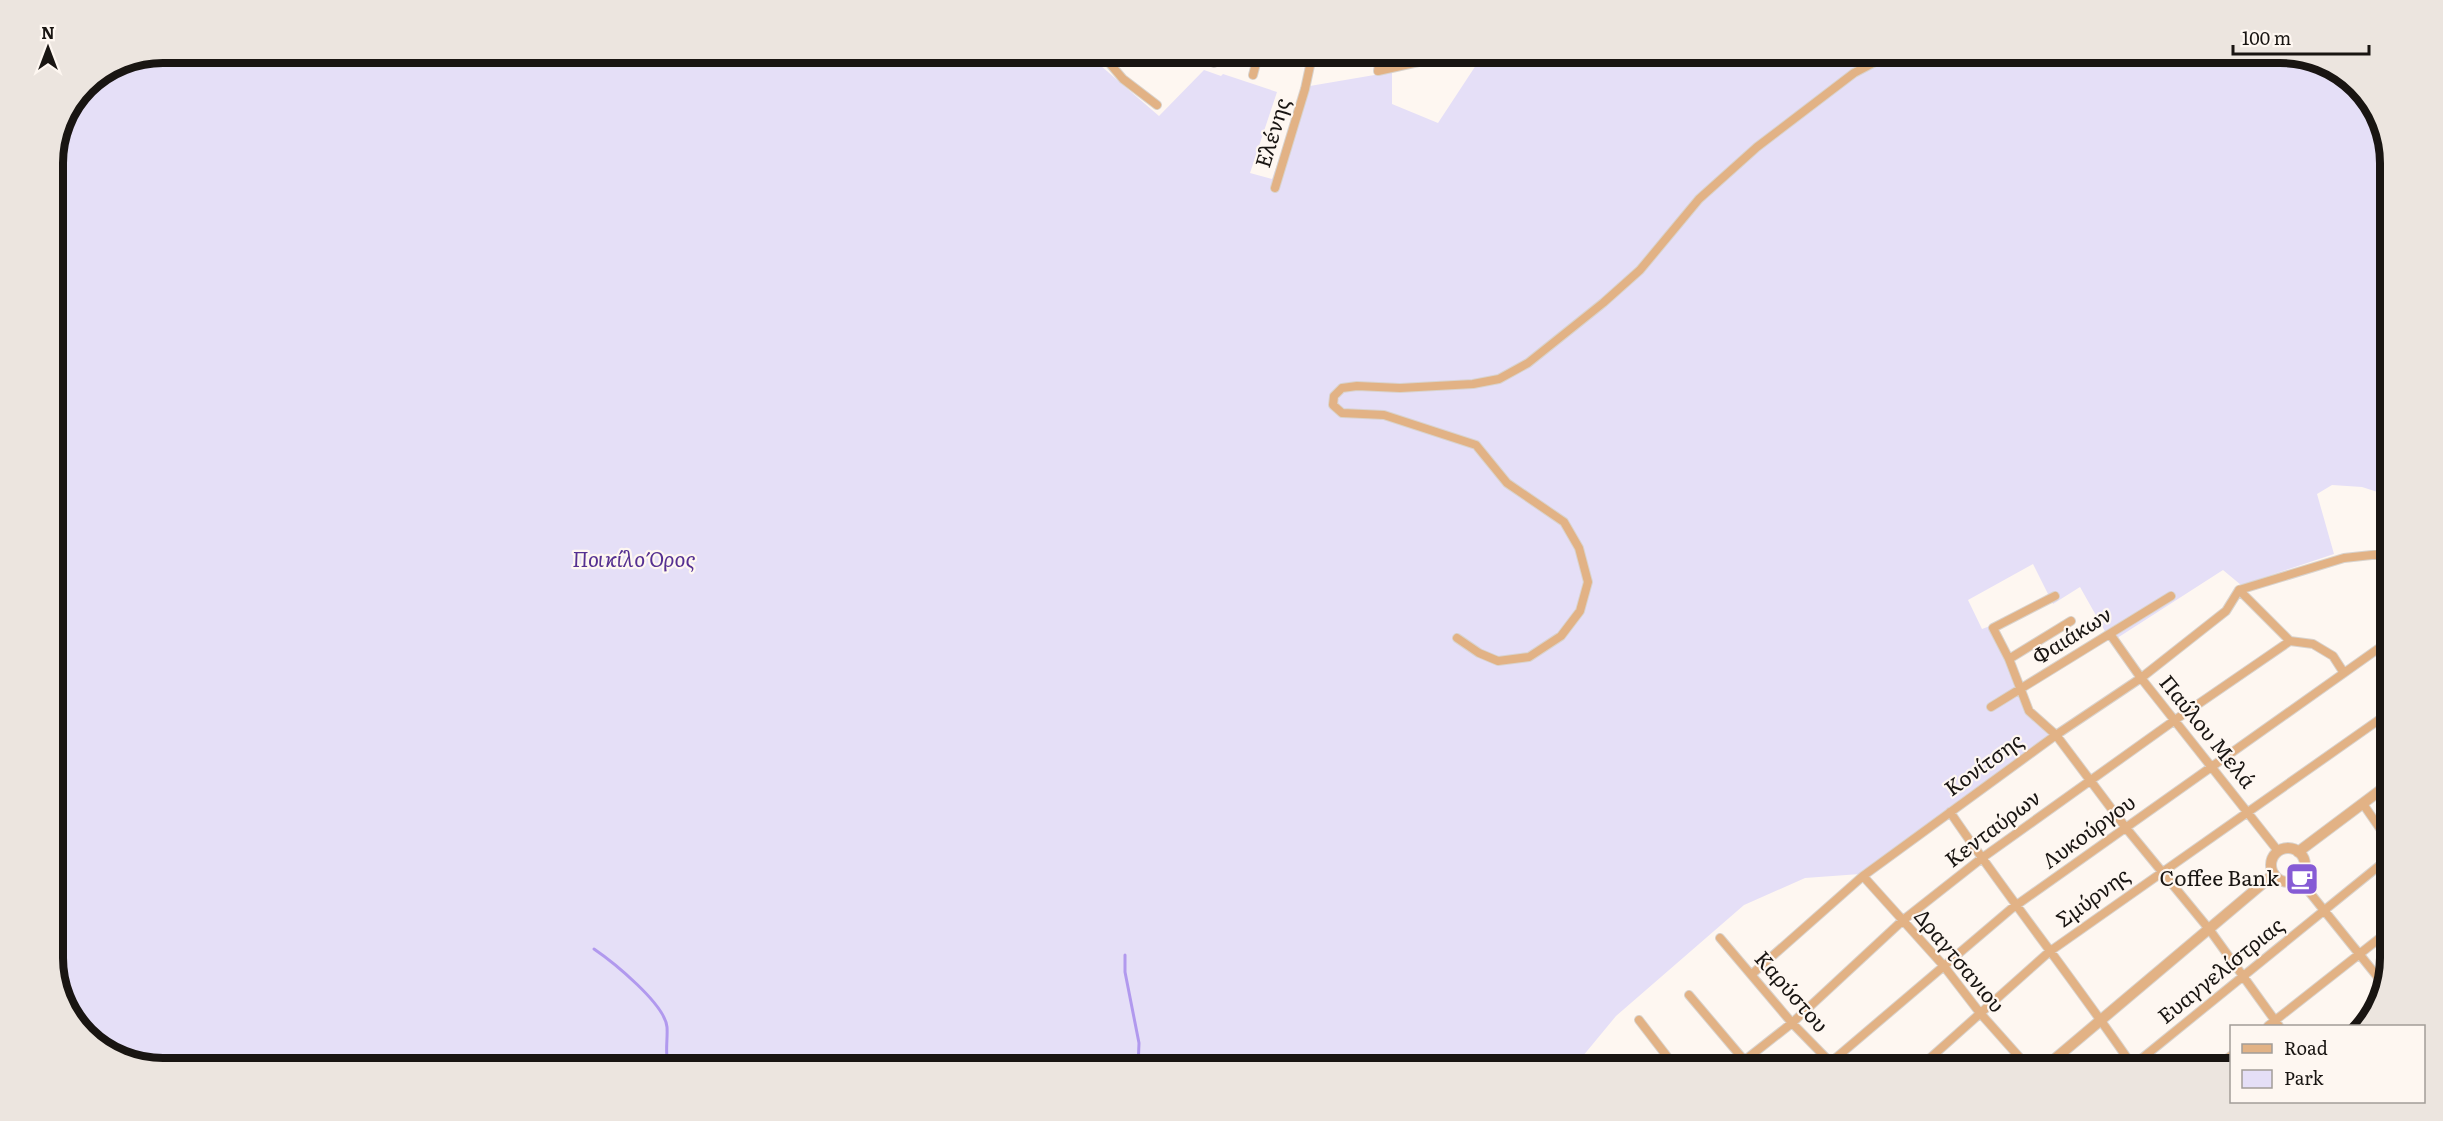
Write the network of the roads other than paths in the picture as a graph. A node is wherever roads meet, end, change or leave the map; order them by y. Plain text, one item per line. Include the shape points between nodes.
1 (1109, 63) edge
2 (1257, 63) edge
3 (1310, 63) edge
4 (1379, 63) edge
5 (1407, 63) edge
6 (1873, 63) edge
7 (1254, 75) dead end
8 (1157, 105) dead end
9 (1275, 188) dead end
10 (2380, 554) edge
11 (2239, 590) junction
12 (2055, 596) dead end
13 (2171, 596) dead end
14 (2071, 621) dead end
15 (2110, 634) junction
16 (1456, 638) dead end
17 (2290, 641) junction
18 (2380, 649) edge
19 (2009, 659) junction
20 (2344, 673) junction
21 (2141, 678) junction
22 (2020, 689) junction
23 (1991, 707) dead end
24 (2380, 719) edge
25 (2175, 720) junction
26 (2056, 735) junction
27 (2210, 766) junction
28 (2091, 780) junction
29 (2380, 791) edge
30 (2363, 804) junction
31 (1950, 812) junction
32 (2250, 813) junction
33 (2126, 828) junction
34 (2380, 829) edge
35 (2278, 850) junction
36 (2298, 852) junction
37 (1982, 858) junction
38 (2380, 865) edge
39 (2162, 871) junction
40 (2274, 874) junction
41 (1863, 876) junction
42 (2298, 878) junction
43 (2018, 905) junction
44 (2325, 910) junction
45 (1902, 921) junction
46 (2210, 929) junction
47 (1720, 938) dead end
48 (2380, 938) edge
49 (2049, 952) junction
50 (2361, 953) junction
51 (1943, 965) junction
52 (1752, 974) junction
53 (2244, 976) junction
54 (2378, 977) edge
55 (1689, 995) dead end
56 (1980, 1013) junction
57 (1639, 1020) dead end
58 (2101, 1020) junction
59 (1792, 1023) junction
60 (2274, 1025) edge
61 (1668, 1058) edge
62 (1742, 1058) edge
63 (1747, 1058) edge
64 (1822, 1058) edge
65 (1840, 1058) edge
66 (1930, 1058) edge
67 (2020, 1058) edge
68 (2056, 1058) edge
69 (2126, 1058) edge
70 (2144, 1058) edge

1 - 8 street
2 - 7 street
3 - 9 street, Ελένης
4 - 5 street via 1378,71
6 - 16 street via 1854,73 1757,147 1699,199 1640,270 1528,363 1499,379 1473,384 1357,386 1342,388 1334,396 1333,405 1342,413 1384,415 1476,445 1507,483 1564,522 1579,548 1588,582 1581,611 1561,636 1529,657 1498,661
10 - 11 street via 2344,558
11 - 17 street
11 - 21 street, Κονίτσης via 2226,611
12 - 19 street via 1993,628
13 - 15 street, Φαιάκων
14 - 19 street
15 - 21 street, Παύλου Μελά
15 - 22 street, Φαιάκων
17 - 20 street via 2313,644 2333,656
17 - 25 street, Κενταύρων
18 - 20 street, Λυκούργου
19 - 22 street
20 - 27 street, Λυκούργου
21 - 25 street, Παύλου Μελά
21 - 26 street, Κονίτσης
22 - 23 street, Φαιάκων
22 - 26 street via 2029,711
24 - 32 street, Σμύρνης
25 - 27 street, Παύλου Μελά
25 - 28 street, Κενταύρων
26 - 28 street
26 - 31 street, Κονίτσης
27 - 32 street, Παύλου Μελά
27 - 33 street, Λυκούργου
28 - 33 street
28 - 37 street, Κενταύρων
29 - 30 street
30 - 34 street
30 - 36 street
31 - 37 street
31 - 41 street, Κονίτσης
32 - 35 street, Παύλου Μελά
32 - 39 street, Σμύρνης
33 - 39 street
33 - 43 street, Λυκούργου
35 - 36 street via 2290,848
35 - 40 street via 2272,860
36 - 42 street via 2305,865
37 - 43 street
37 - 45 street, Κενταύρων
38 - 44 street, Ευαγγελίστριας
39 - 46 street
39 - 49 street, Σμύρνης
40 - 42 street via 2288,882
40 - 46 street
41 - 45 street, Δραγτσανιου
41 - 52 street, Κονίτσης
42 - 44 street
43 - 49 street
43 - 51 street, Λυκούργου
44 - 50 street
44 - 53 street, Ευαγγελίστριας
45 - 51 street, Δραγτσανιου
45 - 59 street, Κενταύρων
46 - 53 street
46 - 58 street
47 - 52 street, Καρύστου
48 - 50 street
49 - 56 street, Σμύρνης
49 - 58 street
50 - 54 street
50 - 60 street
51 - 56 street, Δραγτσανιου
51 - 65 street, Λυκούργου
52 - 59 street, Καρύστου
53 - 60 street
53 - 70 street, Ευαγγελίστριας
55 - 62 street
56 - 66 street, Σμύρνης
56 - 67 street, Δραγτσανιου
57 - 61 street
58 - 68 street
58 - 69 street
59 - 63 street, Κενταύρων
59 - 64 street, Καρύστου

